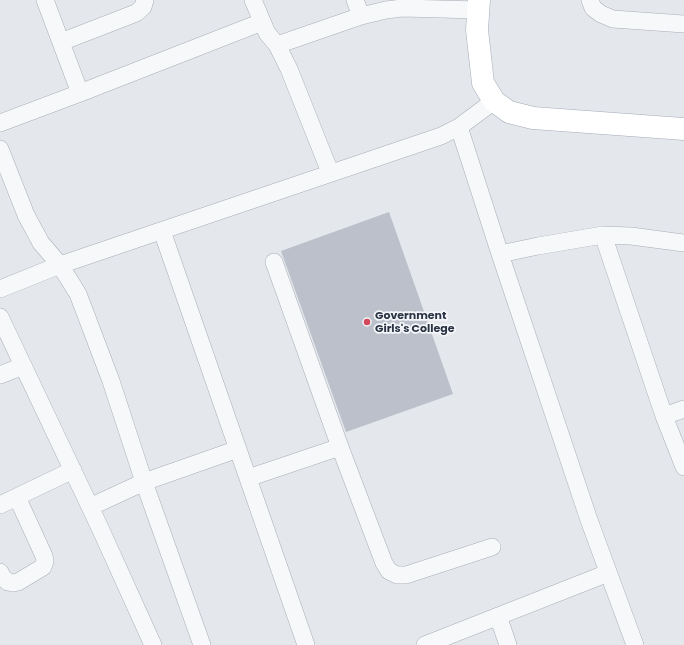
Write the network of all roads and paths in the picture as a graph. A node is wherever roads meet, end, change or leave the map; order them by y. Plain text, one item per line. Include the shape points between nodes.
1 (45, 0) edge
2 (145, 0) edge
3 (253, 0) edge
4 (355, 0) edge
5 (590, 0) edge
6 (479, 5) edge
7 (361, 16) junction
8 (262, 22) junction
9 (684, 24) edge
10 (61, 42) junction
11 (277, 45) junction
12 (80, 93) junction
13 (494, 101) junction
14 (0, 123) edge
15 (459, 128) junction
16 (684, 129) edge
17 (0, 149) edge
18 (330, 172) junction
19 (162, 231) junction
20 (603, 235) junction
21 (684, 243) edge
22 (500, 254) junction
23 (274, 262) dead end
24 (60, 265) junction
25 (0, 289) edge
26 (0, 317) edge
27 (23, 366) junction
28 (0, 375) edge
29 (684, 410) edge
30 (664, 416) junction
31 (340, 447) junction
32 (238, 449) junction
33 (684, 467) edge
34 (73, 470) junction
35 (248, 478) junction
36 (144, 482) junction
37 (17, 497) junction
38 (0, 505) edge
39 (90, 507) junction
40 (492, 546) dead end
41 (0, 572) edge
42 (608, 573) junction
43 (498, 616) junction
44 (153, 645) edge
45 (202, 645) edge
46 (306, 645) edge
47 (425, 645) edge
48 (508, 645) edge
49 (634, 645) edge

1 - 10 street
2 - 10 street via 143,7 136,13
3 - 8 street
4 - 7 street
5 - 9 street via 593,8 613,19
6 - 7 street via 402,8
6 - 13 main road via 477,30 483,83
7 - 11 street
8 - 11 street
8 - 12 street
10 - 12 street
11 - 18 street
12 - 14 street
13 - 15 street
13 - 16 main road via 509,112 533,118
15 - 18 street
15 - 22 street
17 - 24 street via 26,215 41,243
18 - 19 street
19 - 24 street
19 - 32 street
20 - 21 street
20 - 22 street
20 - 30 street
22 - 42 street
23 - 31 street
24 - 25 street
24 - 36 street via 78,294 111,381
26 - 27 street
27 - 28 street
27 - 34 street
29 - 30 street
30 - 33 street
31 - 35 street
31 - 40 street via 389,571 397,575 406,575
32 - 35 street
32 - 36 street
34 - 37 street
34 - 39 street
35 - 46 street
36 - 39 street
36 - 45 street
37 - 38 street
37 - 41 street via 45,561 43,567 13,584 3,578
39 - 44 street
42 - 43 street
42 - 49 street
43 - 47 street
43 - 48 street

